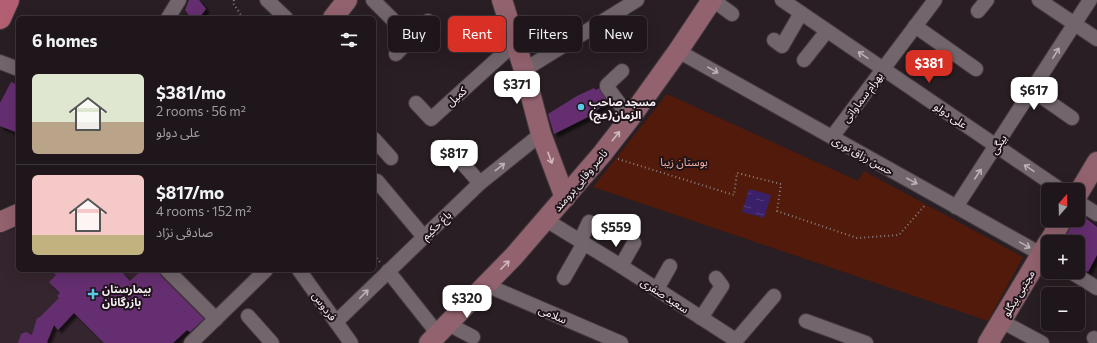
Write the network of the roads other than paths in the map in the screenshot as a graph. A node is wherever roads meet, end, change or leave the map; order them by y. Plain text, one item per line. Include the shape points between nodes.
1 (8, 0) edge
2 (267, 0) edge
3 (347, 0) edge
4 (374, 0) edge
5 (503, 0) edge
6 (637, 0) edge
7 (712, 0) edge
8 (782, 0) edge
9 (934, 0) edge
10 (987, 0) edge
11 (1039, 0) edge
12 (1090, 0) edge
13 (978, 11) dead end
14 (801, 13) junction
15 (732, 14) dead end
16 (284, 16) edge
17 (335, 16) edge
18 (390, 16) edge
19 (0, 18) edge
20 (1074, 24) junction
21 (915, 26) junction
22 (828, 31) junction
23 (514, 39) edge
24 (1097, 39) edge
25 (774, 40) dead end
26 (514, 44) edge
27 (678, 51) junction
28 (518, 52) edge
29 (804, 60) dead end
30 (0, 62) edge
31 (16, 68) edge
32 (883, 69) junction
33 (976, 69) dead end
34 (524, 70) junction
35 (622, 72) dead end
36 (1032, 90) junction
37 (416, 103) dead end
38 (630, 118) junction
39 (1072, 118) dead end
40 (541, 134) junction
41 (832, 137) junction
42 (376, 141) edge
43 (996, 146) junction
44 (448, 147) dead end
45 (391, 158) dead end
46 (1097, 162) edge
47 (377, 181) dead end
48 (480, 183) junction
49 (1051, 183) edge
50 (1085, 183) edge
51 (565, 198) junction
52 (1085, 206) edge
53 (956, 207) junction
54 (1097, 214) edge
55 (16, 215) edge
56 (546, 220) junction
57 (0, 222) edge
58 (589, 222) dead end
59 (424, 237) junction
60 (582, 242) junction
61 (634, 243) dead end
62 (1041, 246) edge
63 (1041, 258) edge
64 (621, 266) junction
65 (670, 266) dead end
66 (388, 271) junction
67 (169, 272) edge
68 (264, 272) edge
69 (300, 272) edge
70 (564, 278) dead end
71 (716, 278) dead end
72 (1082, 279) edge
73 (486, 285) junction
74 (1097, 288) edge
75 (657, 289) junction
76 (774, 296) dead end
77 (248, 316) dead end
78 (700, 318) junction
79 (216, 319) junction
80 (806, 321) dead end
81 (1001, 321) junction
82 (336, 322) junction
83 (438, 334) edge
84 (473, 338) dead end
85 (191, 343) edge
86 (272, 343) edge
87 (351, 343) edge
88 (621, 343) edge
89 (866, 343) edge
90 (988, 343) edge
91 (1042, 343) edge

1 - 19 main road
2 - 16 street
3 - 17 street
4 - 18 street
5 - 23 street
6 - 34 street
7 - 15 street
7 - 27 street, ناصر وفایی برومند
8 - 14 street, علی دولو
9 - 21 street, بهرام سماواتی
10 - 13 street
11 - 20 street
12 - 20 street, بیگی
14 - 22 street, علی دولو
14 - 25 street via 782,46
20 - 24 street
36 -> 20 street, بیگی
21 - 32 street, بهرام سماواتی
21 - 33 street
22 - 29 street
32 -> 22 street, علی دولو
26 - 37 street, کمیل via 431,119
27 - 38 street, ناصر وفایی برومند
27 -> 41 street, حسن رزاق نوری
28 - 34 street
30 - 31 street
32 - 41 street, بهرام سماواتی
32 - 43 street, علی دولو
34 - 40 street
35 - 38 street via 607,84 607,87
36 - 39 street
36 - 43 street, بیگی
51 -> 38 street, ناصر وفایی برومند
48 -> 40 street, باغ حکیم
40 -> 51 street
41 -> 53 street, حسن رزاق نوری
42 - 45 street
49 -> 43 street, علی دولو
53 -> 43 street, بیگی
44 - 48 street
46 - 50 street
47 - 59 street
48 - 59 street, باغ حکیم
51 - 56 street, ناصر وفایی برومند
52 - 54 street
53 -> 62 street, حسن رزاق نوری
55 - 57 street
56 - 60 street, سعید صفری
73 -> 56 street, ناصر وفایی برومند
58 - 60 street
59 - 66 street, باغ حکیم
60 - 64 street, سعید صفری
60 - 70 street
61 - 64 street
63 - 81 street, مجتبی بیگلو
64 - 75 street, سعید صفری
65 - 75 street
82 -> 66 street, باغ حکیم
66 - 83 street
67 - 79 street
68 - 79 street
69 - 82 street, فردوس
71 - 78 street via 722,286
72 - 74 street
73 - 83 street, ناصر وفایی برومند
73 - 88 street, سلامی
75 - 78 street, سعید صفری
76 - 78 street, سعید صفری via 738,338 734,339
77 - 86 street
79 - 85 street
80 - 89 street
81 - 90 street, مجتبی بیگلو
81 - 91 street
82 - 87 street, فردوس
83 - 84 street

